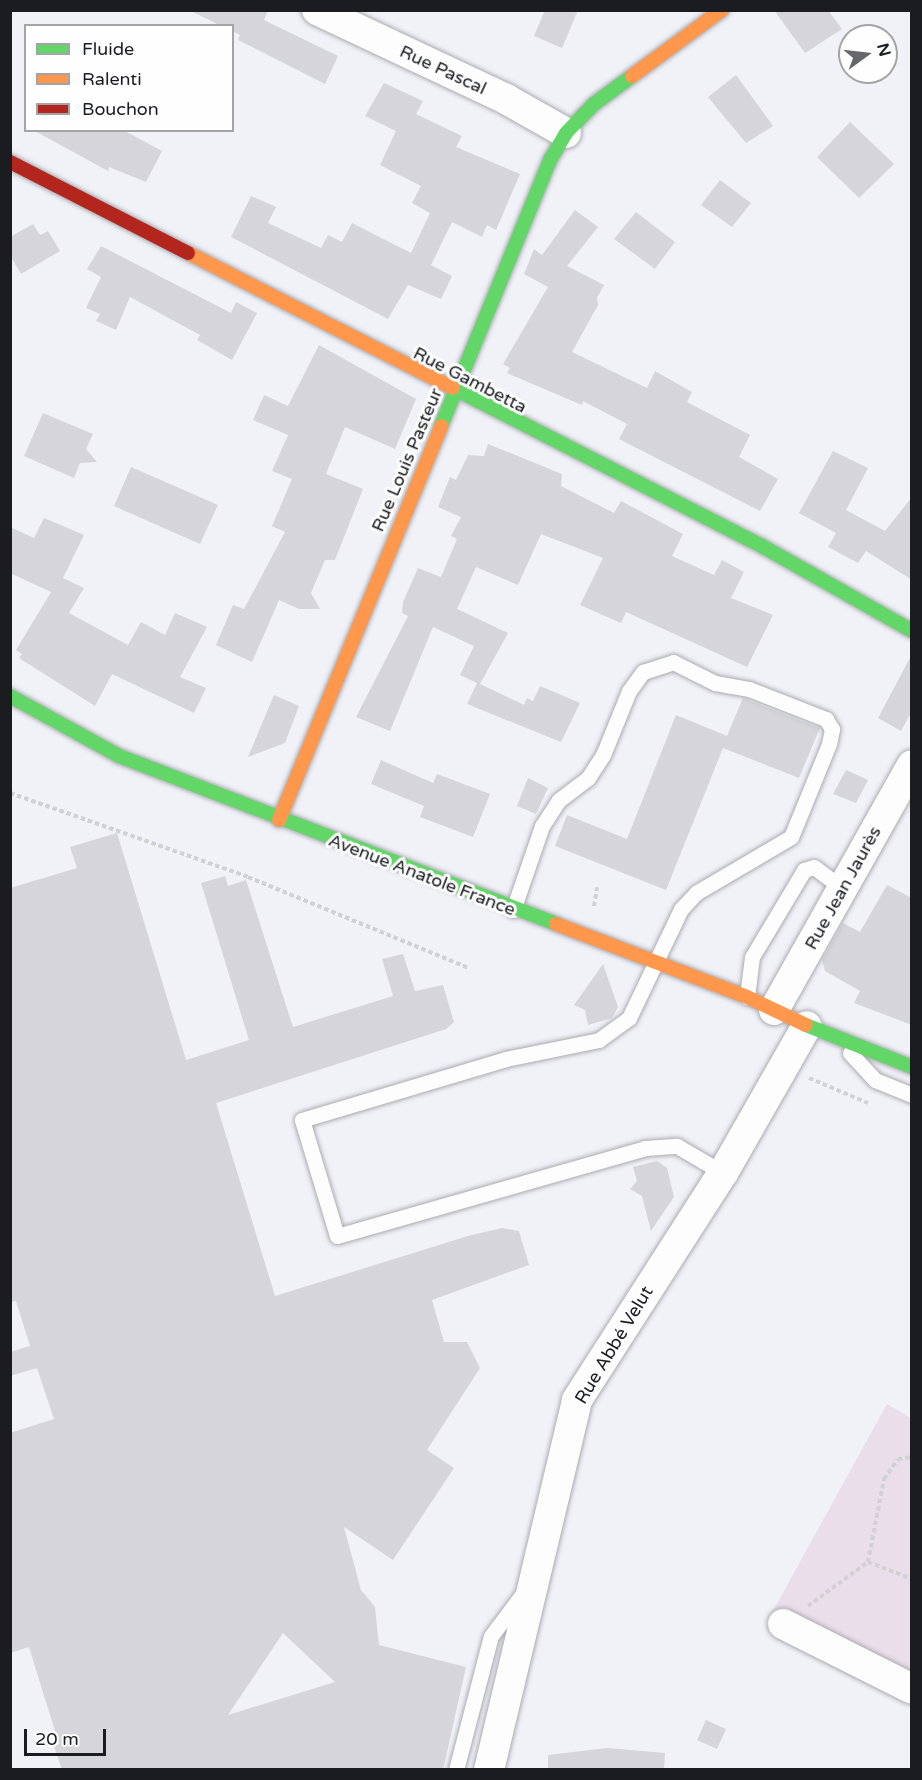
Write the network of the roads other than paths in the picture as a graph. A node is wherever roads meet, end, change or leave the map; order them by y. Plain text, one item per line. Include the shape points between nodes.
1 (317, 10) edge
2 (722, 10) edge
3 (566, 133) junction
4 (10, 162) edge
5 (455, 393) junction
6 (912, 631) edge
7 (10, 696) edge
8 (912, 765) edge
9 (279, 820) junction
10 (842, 888) junction
11 (513, 910) junction
12 (653, 962) junction
13 (747, 997) junction
14 (774, 1010) junction
15 (807, 1026) junction
16 (840, 1042) junction
17 (912, 1067) edge
18 (912, 1095) edge
19 (723, 1173) junction
20 (534, 1578) junction
21 (783, 1624) road end
22 (912, 1689) edge
23 (456, 1770) edge
24 (489, 1770) edge

1 - 3 street, Rue Pascal via 506,99
2 - 3 street, Rue Louis Pasteur via 594,104
3 - 5 street, Rue Louis Pasteur via 537,189
4 - 5 street, Rue Gambetta
5 - 6 street, Rue Gambetta via 762,546
5 - 9 street, Rue Louis Pasteur
7 - 9 street, Avenue Anatole France via 119,756
8 - 10 street, Rue Jean Jaurès
9 - 11 street, Avenue Anatole France
10 - 13 lane via 814,867 804,870 752,957
10 - 14 street, Rue Jean Jaurès
11 - 12 street, Avenue Anatole France
11 - 12 lane via 542,826 560,800 588,778 603,755 629,691 643,672 673,663 715,683 749,689 826,719 832,729 829,744 791,837 696,893 681,909
12 - 13 street, Avenue Anatole France
12 - 19 lane via 629,1018 599,1040 506,1059 302,1120 337,1236 645,1148 677,1146
13 - 14 street, Avenue Anatole France
14 - 15 street, Avenue Anatole France
15 - 16 street, Avenue Anatole France
15 - 19 street, Rue Abbé Velut
16 - 17 street, Avenue Anatole France
16 - 18 lane, Avenue Anatole France via 875,1080
19 - 20 street, Rue Abbé Velut via 577,1400
20 - 23 lane via 492,1636
20 - 24 street, Rue Abbé Velut
21 - 22 street

